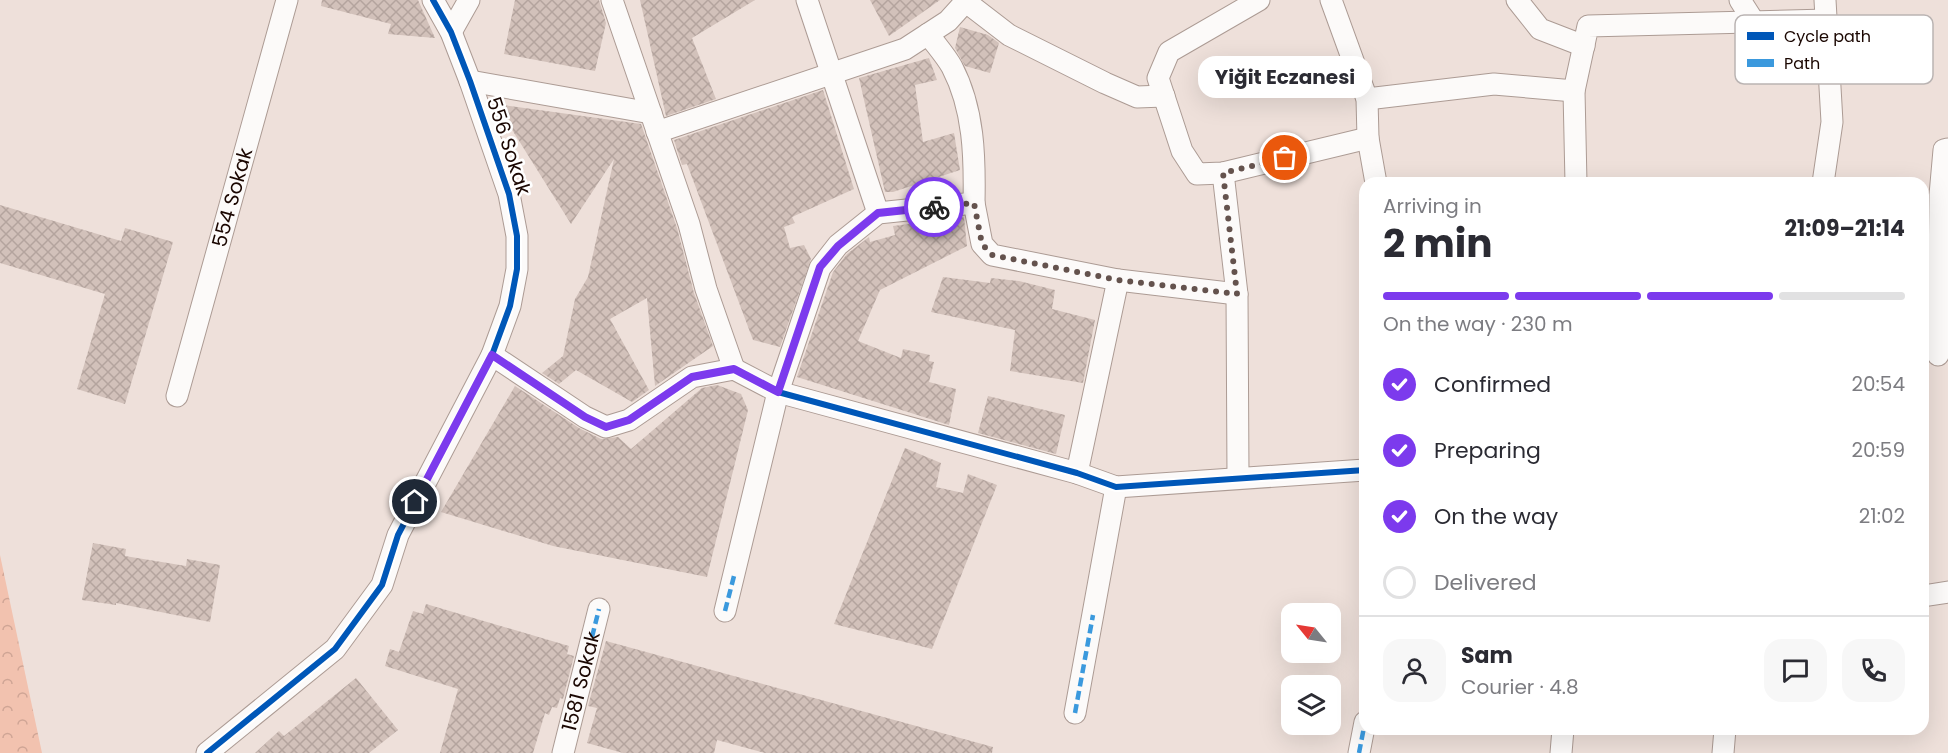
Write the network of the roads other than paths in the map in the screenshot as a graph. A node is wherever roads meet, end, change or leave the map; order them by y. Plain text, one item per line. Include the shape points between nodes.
1 (287, 0) edge
2 (434, 0) edge
3 (469, 0) edge
4 (612, 0) edge
5 (807, 0) edge
6 (1259, 0) edge
7 (1331, 0) edge
8 (1517, 0) edge
9 (1740, 0) edge
10 (967, 1) edge
11 (1826, 10) edge
12 (1750, 15) edge
13 (1796, 15) edge
14 (1735, 22) edge
15 (451, 32) junction
16 (928, 34) junction
17 (1584, 46) junction
18 (832, 74) junction
19 (470, 81) junction
20 (1830, 84) edge
21 (1574, 91) junction
22 (1164, 96) junction
23 (1367, 99) junction
24 (654, 123) junction
25 (1368, 138) junction
26 (1948, 149) edge
27 (1223, 173) junction
28 (1375, 177) edge
29 (1576, 177) edge
30 (1824, 177) edge
31 (974, 203) junction
32 (878, 213) junction
33 (1118, 280) junction
34 (1237, 294) junction
35 (492, 355) junction
36 (1936, 356) edge
37 (734, 369) junction
38 (778, 392) junction
39 (177, 396) dead end
40 (1359, 470) edge
41 (1077, 473) junction
42 (1238, 477) junction
43 (1116, 487) junction
44 (1948, 592) edge
45 (1929, 595) edge
46 (599, 609) dead end
47 (725, 611) dead end
48 (1075, 713) dead end
49 (1362, 735) edge
50 (1562, 735) edge
51 (1724, 735) edge
52 (207, 753) edge
53 (563, 753) edge
54 (1359, 753) edge
55 (1561, 753) edge
56 (1723, 753) edge

1 - 39 street, 554 Sokak
2 - 15 street, 556 Sokak
3 - 15 street
4 - 24 street
5 - 18 street
6 - 22 street via 1169,52 1158,78
7 - 23 street
8 - 17 street via 1540,29
9 - 12 street
10 - 16 street
10 - 22 street via 1009,35 1105,83 1137,97
11 - 13 street
14 - 17 street via 1588,26
15 - 19 street, 556 Sokak
16 - 18 street via 905,49
16 - 31 street via 952,66 965,98 975,153
17 - 21 street
18 - 24 street
18 - 32 street
19 - 24 street
19 - 35 street, 556 Sokak via 508,194 517,236 517,269 510,306
20 - 30 street via 1832,122
21 - 23 street via 1494,84
21 - 29 street
22 - 27 street via 1182,151 1197,174
23 - 25 street
24 - 37 street
25 - 27 street
25 - 28 street
26 - 36 street via 1944,150 1940,195
27 - 34 street
31 - 32 street
31 - 33 street via 982,244 992,255
32 - 38 street via 838,246 820,267
33 - 34 street
33 - 41 street
34 - 42 street
35 - 37 street via 606,427 629,420 692,377
35 - 52 street, 556 Sokak via 398,535 382,585 335,648
37 - 38 street
38 - 41 street
38 - 47 street
40 - 42 street
41 - 43 street
42 - 43 street
43 - 48 street
44 - 45 street
46 - 53 street, 1581 Sokak
49 - 54 street
50 - 55 street
51 - 56 street

